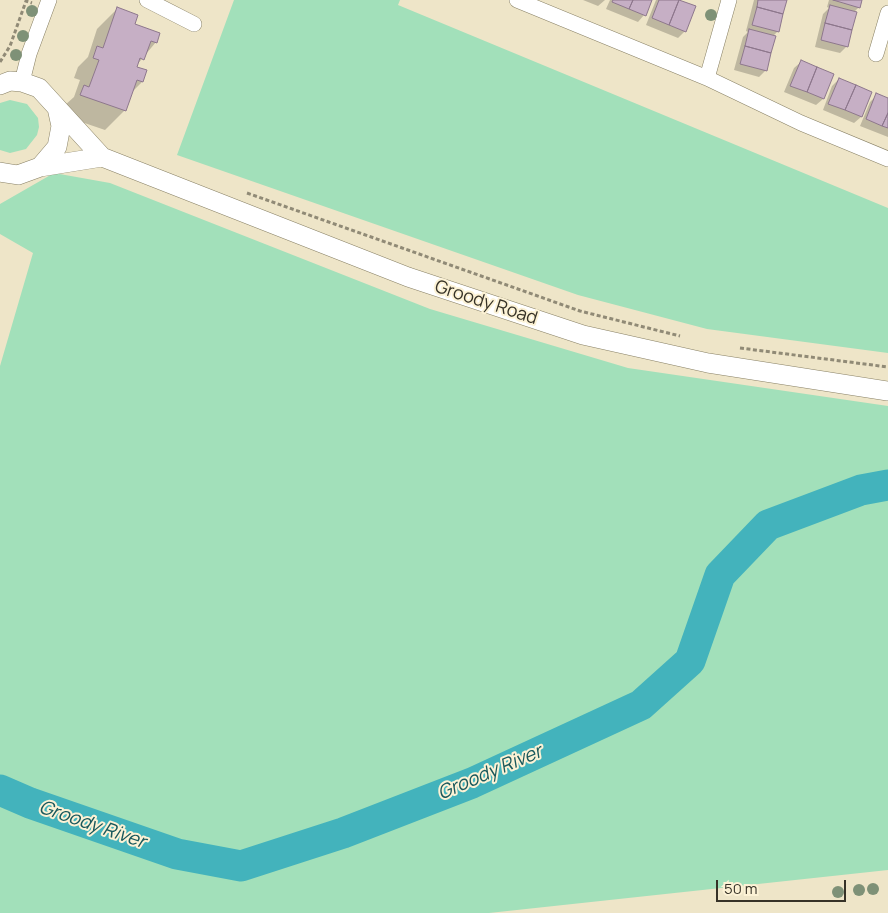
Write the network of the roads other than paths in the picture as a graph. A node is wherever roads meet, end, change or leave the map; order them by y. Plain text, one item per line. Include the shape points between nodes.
1 (49, 0) edge
2 (147, 0) edge
3 (517, 0) edge
4 (729, 0) edge
5 (888, 14) edge
6 (194, 24) dead end
7 (876, 54) dead end
8 (707, 78) junction
9 (22, 82) junction
10 (0, 85) edge
11 (57, 108) junction
12 (102, 157) junction
13 (888, 159) edge
14 (40, 167) junction
15 (0, 172) edge
16 (888, 391) edge

1 - 9 street
2 - 6 street
3 - 8 street
4 - 8 street
5 - 7 street
8 - 13 street via 801,123
9 - 10 street via 10,81
9 - 11 street via 39,88
11 - 12 street
11 - 14 street via 61,126 57,147
12 - 14 street
12 - 16 street, Groody Road via 408,277 583,335 708,363
14 - 15 street via 18,175

